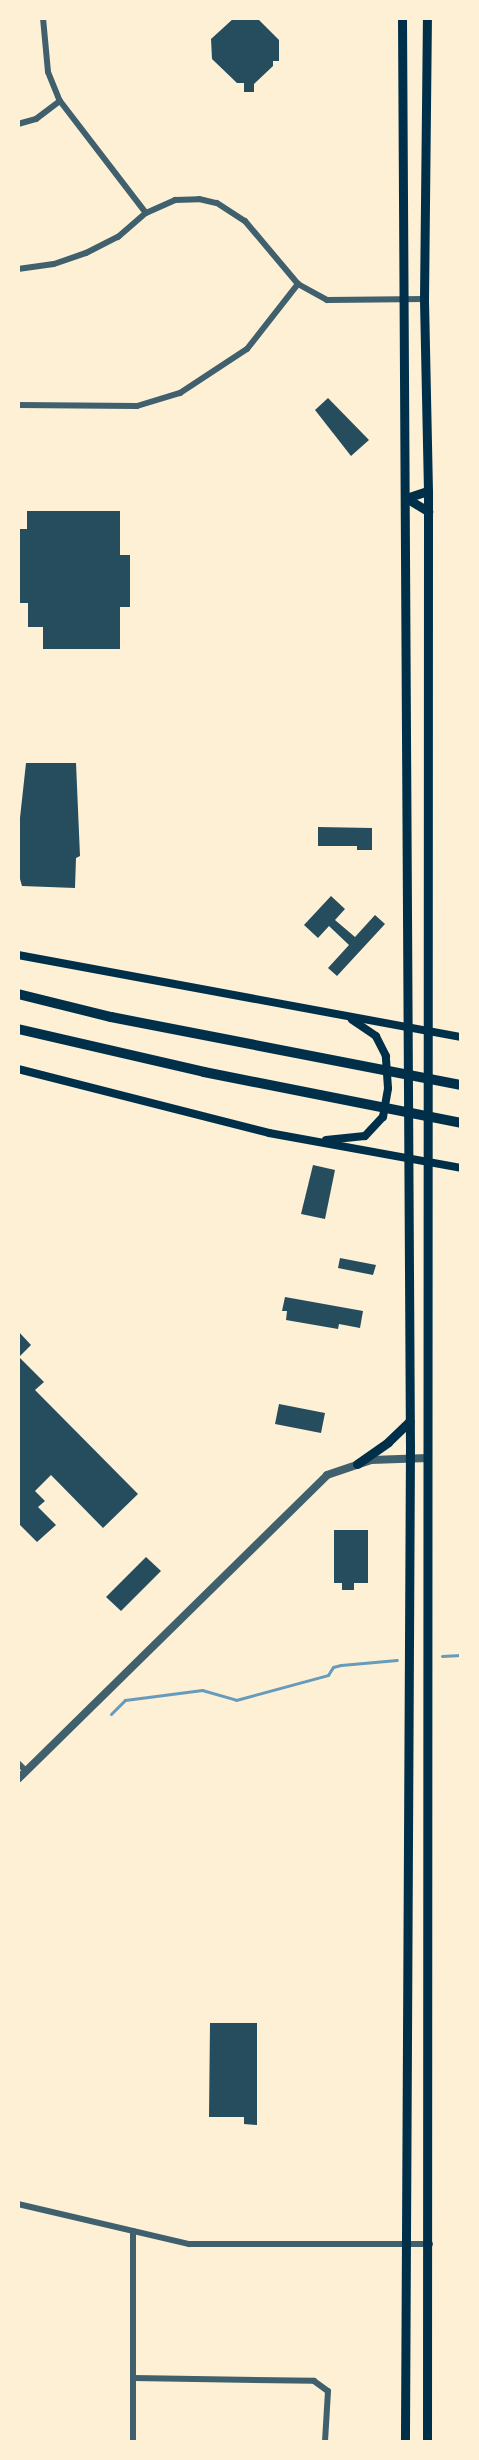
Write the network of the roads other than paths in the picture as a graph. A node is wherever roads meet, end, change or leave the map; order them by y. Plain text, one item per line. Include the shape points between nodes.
1 (43, 18) edge
2 (402, 18) edge
3 (427, 18) edge
4 (60, 101) junction
5 (18, 124) edge
6 (146, 213) junction
7 (18, 269) edge
8 (298, 284) junction
9 (424, 299) junction
10 (403, 301) junction
11 (18, 405) edge
12 (428, 491) junction
13 (406, 498) junction
14 (428, 511) junction
15 (406, 654) junction
16 (427, 654) junction
17 (406, 669) junction
18 (427, 669) junction
19 (18, 955) edge
20 (18, 994) edge
21 (343, 1015) junction
22 (407, 1027) junction
23 (18, 1029) edge
24 (427, 1029) junction
25 (461, 1036) edge
26 (18, 1069) edge
27 (461, 1085) edge
28 (461, 1123) edge
29 (304, 1140) junction
30 (408, 1159) junction
31 (427, 1162) junction
32 (461, 1168) edge
33 (409, 1319) junction
34 (428, 1320) junction
35 (410, 1421) junction
36 (428, 1458) junction
37 (410, 1460) junction
38 (357, 1464) junction
39 (18, 1763) edge
40 (26, 1771) junction
41 (18, 1779) edge
42 (429, 1831) junction
43 (409, 1832) junction
44 (18, 2204) edge
45 (133, 2231) junction
46 (430, 2244) junction
47 (409, 2246) junction
48 (133, 2378) junction
49 (133, 2442) edge
50 (325, 2442) edge
51 (405, 2442) edge
52 (427, 2442) edge

1 - 4 street via 48,72
2 - 10 main road
3 - 9 main road
4 - 5 street via 36,118
4 - 6 street
6 - 7 street via 118,237 86,253 54,264
6 - 8 street via 175,200 218,203 245,221
8 - 10 street via 327,300
8 - 11 street via 247,349 180,393 137,406
9 - 10 street
9 - 12 main road
10 - 13 main road
12 - 13 main road
12 - 14 main road
13 - 14 main road
13 - 15 main road
14 - 16 main road
15 - 16 main road
15 - 17 main road
16 - 18 main road
17 - 18 main road
17 - 22 main road
18 - 24 main road
19 - 21 main road
20 - 27 highway via 111,1017
21 - 22 main road
21 - 29 main road via 376,1036 386,1056 388,1088 382,1118 365,1136
22 - 24 main road
22 - 30 main road
23 - 28 highway
24 - 25 main road
24 - 31 main road
26 - 29 main road
29 - 30 main road
30 - 31 main road
30 - 33 main road
31 - 32 main road
31 - 34 main road
33 - 34 main road
33 - 35 main road
34 - 36 main road
35 - 37 main road
35 - 38 main road
36 - 37 street
36 - 42 main road
37 - 38 street
37 - 43 main road
38 - 40 street via 327,1475 274,1523
39 - 40 street
40 - 41 street
42 - 43 main road
42 - 46 main road
43 - 47 main road
44 - 45 street
45 - 47 street via 189,2244
45 - 48 street
46 - 47 street
46 - 52 main road
47 - 51 main road
48 - 49 street
48 - 50 street via 314,2381 328,2391

